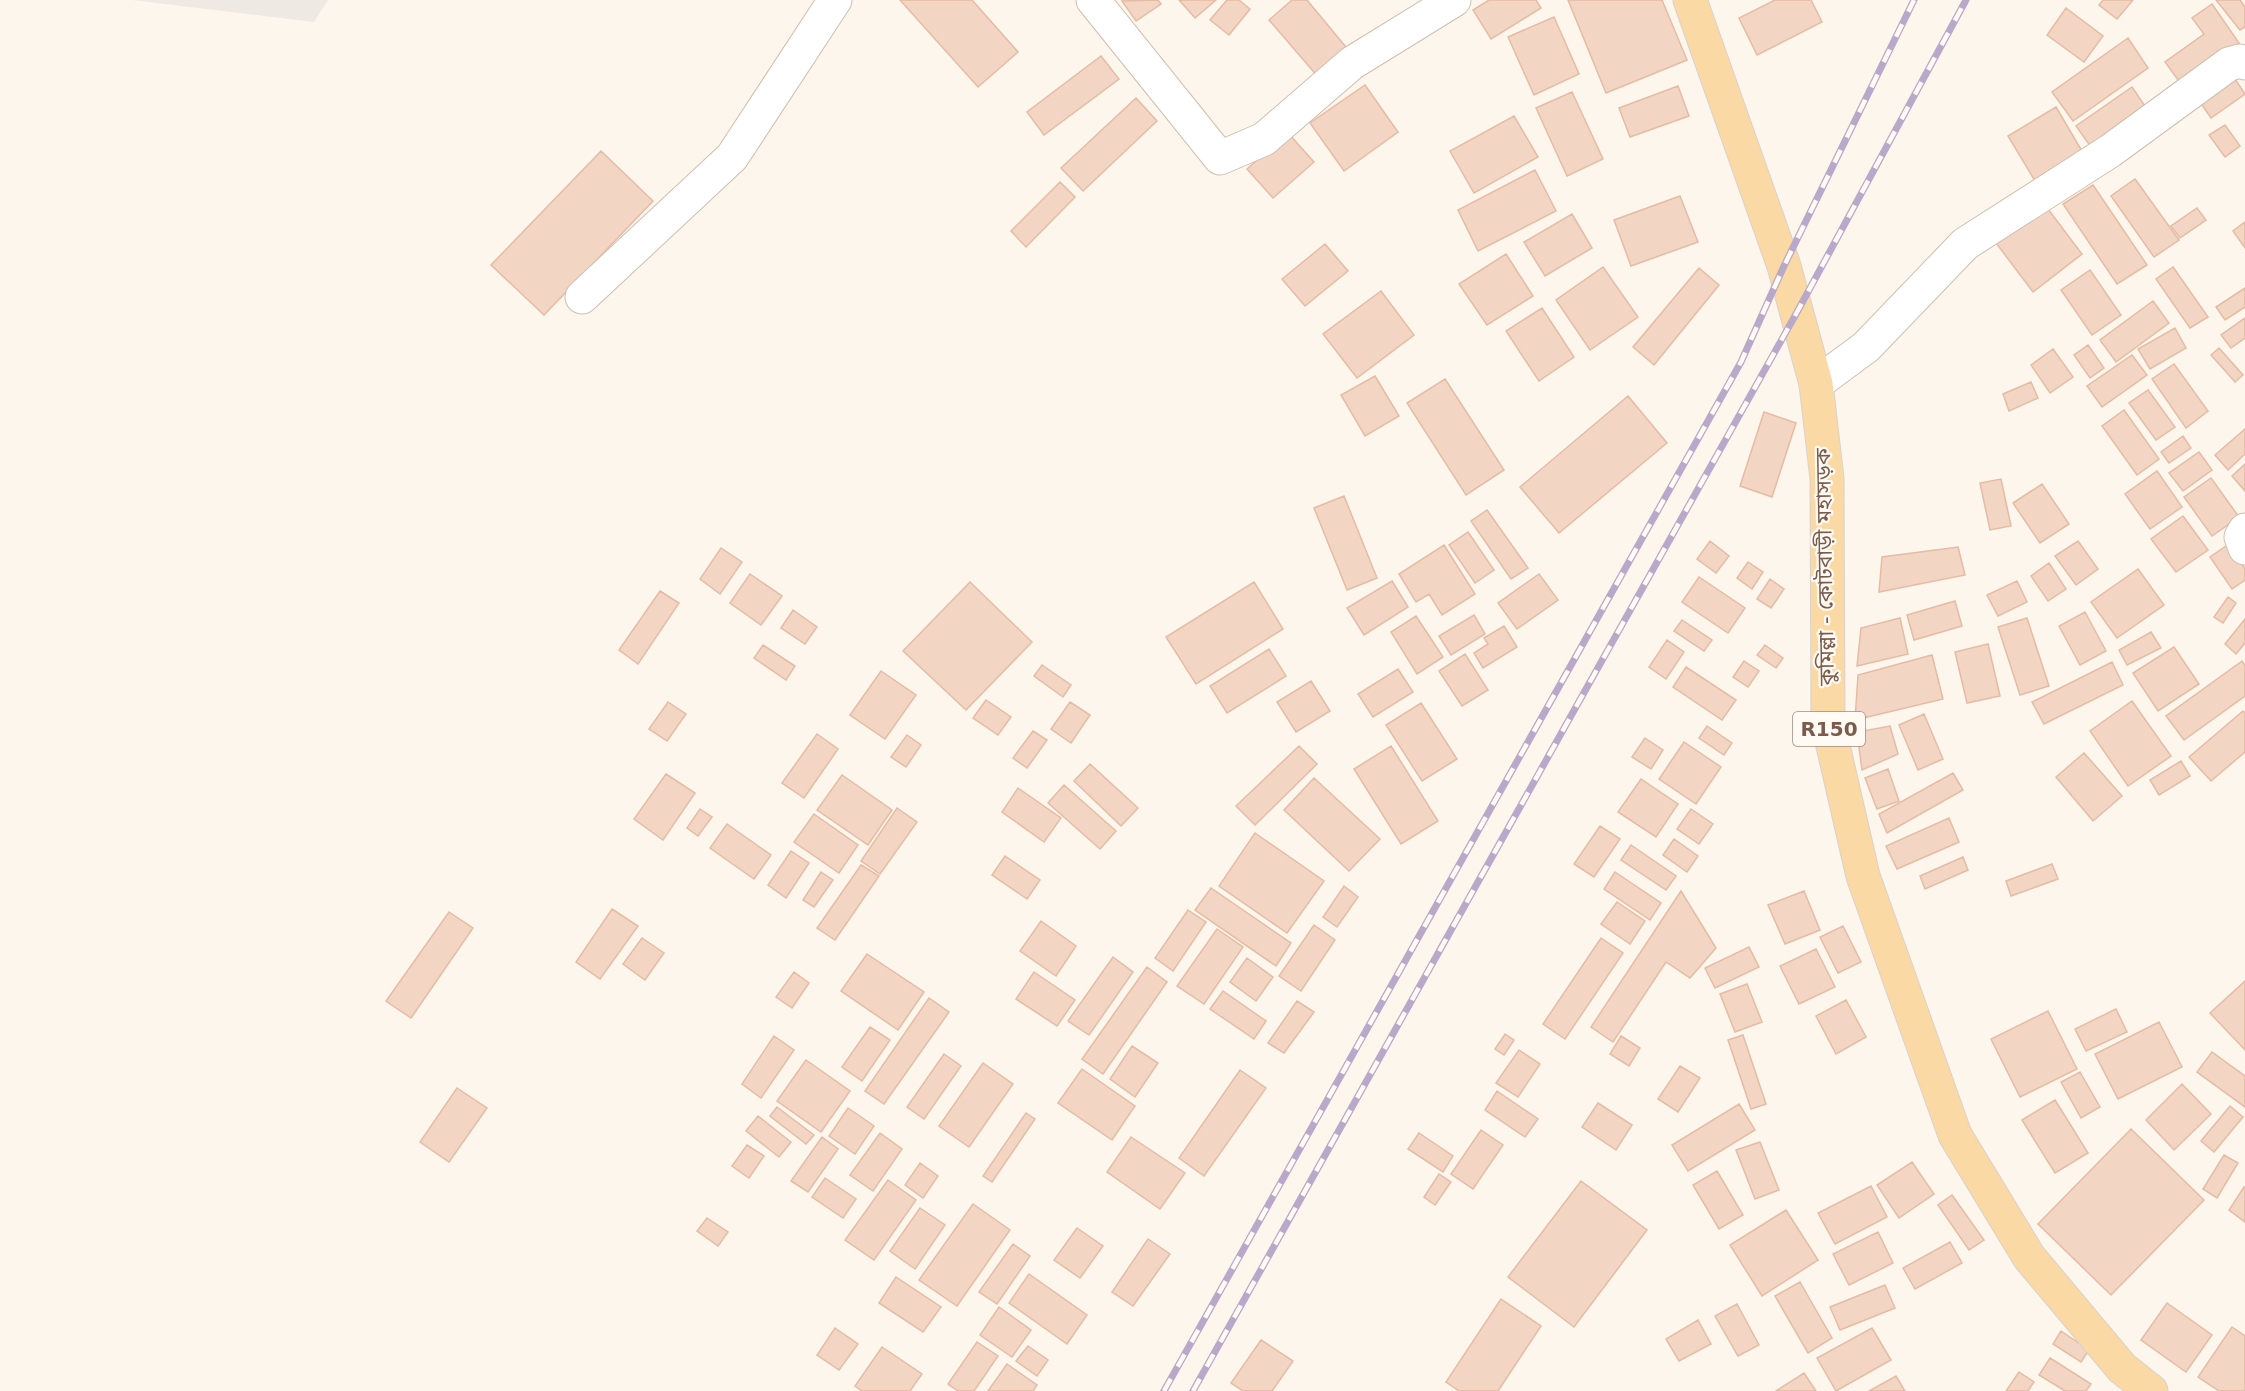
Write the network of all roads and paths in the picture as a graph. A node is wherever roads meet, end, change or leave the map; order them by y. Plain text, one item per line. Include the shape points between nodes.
1 (835, 0) edge
2 (1093, 0) edge
3 (1454, 0) edge
4 (1690, 0) edge
5 (2245, 63) edge
6 (582, 297) dead end
7 (1816, 384) junction
8 (2245, 530) edge
9 (2245, 548) edge
10 (2151, 1391) edge

1 - 6 street via 732,157
2 - 3 street via 1220,158 1264,139 1352,63
4 - 7 main road, কুমিল্লা - কোটবাড়ী মহাসড়ক / R150 via 1784,266
5 - 7 street via 2229,64 2110,151 1965,244 1866,347
7 - 10 main road, কুমিল্লা - কোটবাড়ী মহাসড়ক / R150 via 1827,479 1828,724 1863,876 1955,1135 2029,1257 2122,1368
8 - 9 street via 2241,537

